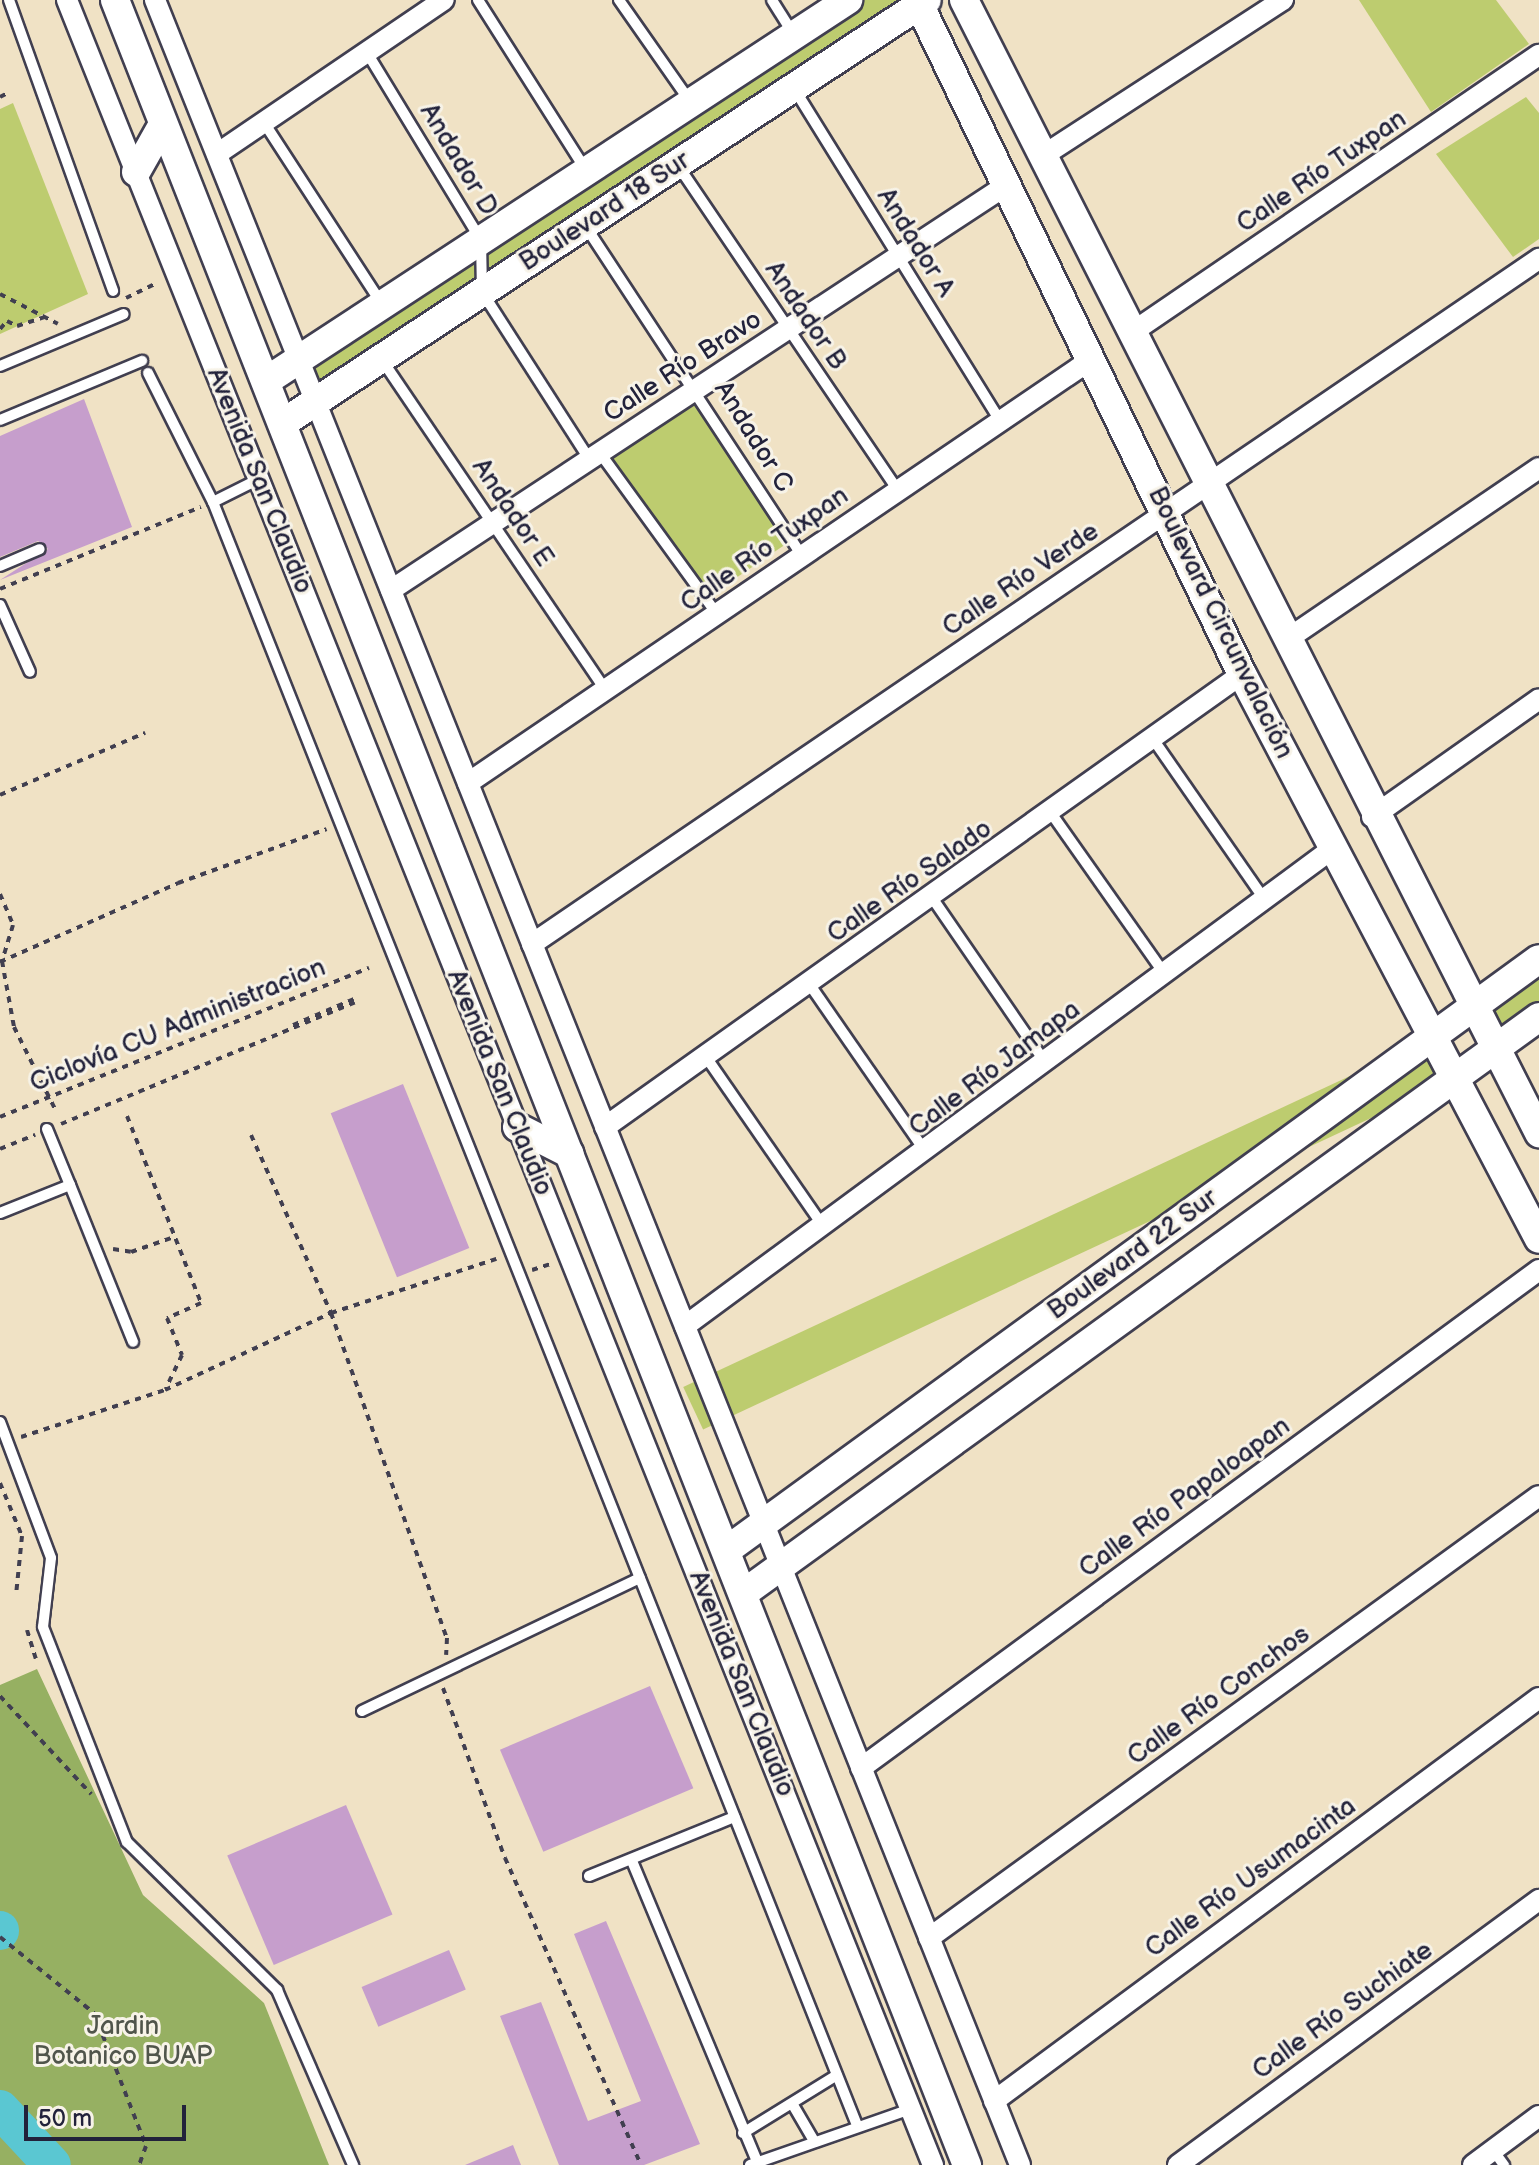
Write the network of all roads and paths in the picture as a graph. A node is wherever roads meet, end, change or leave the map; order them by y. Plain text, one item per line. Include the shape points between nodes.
1 (9, 0) edge
2 (67, 0) edge
3 (115, 0) edge
4 (444, 0) edge
5 (478, 0) edge
6 (619, 0) edge
7 (772, 0) edge
8 (848, 0) edge
9 (964, 0) edge
10 (1283, 0) edge
11 (158, 1) edge
12 (921, 2) edge
13 (794, 35) junction
14 (366, 51) junction
15 (1539, 55) edge
16 (794, 89) junction
17 (6, 94) dead end
18 (0, 97) edge
19 (691, 102) junction
20 (263, 121) junction
21 (163, 124) junction
22 (217, 154) junction
23 (1044, 155) junction
24 (677, 166) junction
25 (587, 171) junction
26 (136, 172) junction
27 (1005, 186) junction
28 (585, 225) junction
29 (481, 240) junction
30 (898, 257) junction
31 (1539, 259) edge
32 (113, 291) dead end
33 (482, 292) junction
34 (0, 294) edge
35 (382, 304) junction
36 (124, 314) dead end
37 (44, 317) junction
38 (63, 327) dead end
39 (0, 329) edge
40 (787, 329) junction
41 (1134, 331) junction
42 (299, 359) junction
43 (381, 359) junction
44 (1092, 359) junction
45 (142, 361) dead end
46 (0, 366) edge
47 (148, 373) dead end
48 (266, 381) junction
49 (697, 389) junction
50 (316, 401) junction
51 (0, 420) edge
52 (1000, 421) junction
53 (283, 423) junction
54 (595, 456) junction
55 (1539, 468) edge
56 (259, 479) junction
57 (1208, 481) junction
58 (898, 491) junction
59 (213, 502) junction
60 (1166, 512) junction
61 (493, 524) junction
62 (40, 549) dead end
63 (801, 554) junction
64 (0, 566) edge
65 (0, 589) edge
66 (391, 590) junction
67 (0, 605) edge
68 (717, 614) junction
69 (1286, 640) junction
70 (30, 672) dead end
71 (1242, 674) junction
72 (607, 693) junction
73 (1539, 699) edge
74 (145, 733) dead end
75 (1153, 739) junction
76 (468, 783) junction
77 (0, 795) edge
78 (1051, 813) junction
79 (1372, 817) junction
80 (341, 824) junction
81 (1332, 849) junction
82 (0, 894) edge
83 (933, 899) junction
84 (1264, 899) junction
85 (532, 944) junction
86 (1539, 959) edge
87 (1, 961) edge
88 (369, 968) dead end
89 (1164, 973) junction
90 (810, 985) junction
91 (355, 1001) dead end
92 (1473, 1007) junction
93 (1539, 1017) edge
94 (1431, 1037) junction
95 (1494, 1049) junction
96 (706, 1057) junction
97 (1047, 1066) junction
98 (1453, 1081) junction
99 (49, 1097) junction
100 (56, 1111) dead end
101 (127, 1116) dead end
102 (0, 1117) edge
103 (517, 1127) junction
104 (605, 1127) junction
105 (47, 1130) junction
106 (1539, 1133) edge
107 (251, 1135) dead end
108 (0, 1149) edge
109 (926, 1153) junction
110 (570, 1154) junction
111 (70, 1185) junction
112 (0, 1213) edge
113 (824, 1226) junction
114 (175, 1237) junction
115 (1539, 1239) edge
116 (95, 1247) junction
117 (570, 1258) junction
118 (1539, 1270) edge
119 (519, 1274) junction
120 (331, 1313) junction
121 (685, 1326) junction
122 (133, 1342) dead end
123 (165, 1390) junction
124 (935, 1399) junction
125 (0, 1422) edge
126 (961, 1437) junction
127 (9, 1442) junction
128 (6, 1476) dead end
129 (0, 1483) edge
130 (1539, 1496) edge
131 (764, 1524) junction
132 (34, 1543) dead end
133 (727, 1550) junction
134 (781, 1567) junction
135 (640, 1578) junction
136 (744, 1593) junction
137 (16, 1595) dead end
138 (27, 1622) dead end
139 (39, 1665) dead end
140 (445, 1670) junction
141 (1539, 1698) edge
142 (362, 1711) dead end
143 (861, 1768) junction
144 (97, 1787) dead end
145 (104, 1801) dead end
146 (734, 1817) junction
147 (632, 1861) junction
148 (589, 1876) dead end
149 (1539, 1900) edge
150 (0, 1937) edge
151 (929, 1938) junction
152 (837, 2075) junction
153 (994, 2101) junction
154 (793, 2105) junction
155 (911, 2109) junction
156 (1539, 2116) edge
157 (857, 2125) junction
158 (743, 2133) junction
159 (814, 2141) junction
160 (1498, 2158) edge
161 (754, 2164) edge
162 (139, 2165) edge
163 (353, 2165) edge
164 (641, 2165) edge
165 (933, 2165) edge
166 (967, 2165) edge
167 (1020, 2165) edge
168 (1178, 2165) edge
169 (1473, 2165) edge

1 - 32 lane
2 - 26 street, Avenida San Claudio
3 - 21 street, Avenida San Claudio
4 - 14 street
5 - 25 lane
6 - 19 lane
7 - 13 lane
8 - 13 street, Boulevard 18 Sur
9 - 23 street, Boulevard Circunvalación
10 - 23 street
11 - 22 street
12 - 16 street, Boulevard 18 Sur
12 - 27 street, Boulevard Circunvalación
13 - 19 street, Boulevard 18 Sur
14 - 20 street
14 - 29 lane, Andador D
15 - 41 street, Calle Río Tuxpan
16 - 24 street, Boulevard 18 Sur
16 - 30 lane, Andador A
17 - 18 path
19 - 25 street, Boulevard 18 Sur
20 - 22 street
20 - 35 lane
21 - 26 street
21 - 48 street, Avenida San Claudio
22 - 42 street
23 - 41 street, Boulevard Circunvalación
24 - 28 street, Boulevard 18 Sur
24 - 40 lane, Andador B
25 - 29 street, Boulevard 18 Sur
26 - 56 street, Avenida San Claudio
27 - 30 street, Calle Río Bravo
27 - 44 street, Boulevard Circunvalación
28 - 33 street, Boulevard 18 Sur
28 - 49 lane, Andador C
29 - 33 lane, Andador D
29 - 35 street, Boulevard 18 Sur
30 - 40 street, Calle Río Bravo
30 - 52 lane, Andador A
31 - 57 street, Calle Río Verde
33 - 43 street, Boulevard 18 Sur
33 - 54 lane
34 - 37 path
35 - 42 street, Boulevard 18 Sur
36 - 46 lane
37 - 38 path
37 - 39 path via 17,326 7,321
40 - 49 street, Calle Río Bravo
40 - 58 lane, Andador B
41 - 57 street, Boulevard Circunvalación
42 - 48 street, Boulevard 18 Sur
42 - 50 street
43 - 50 street, Boulevard 18 Sur
43 - 61 lane, Andador E
44 - 52 street, Calle Río Tuxpan
44 - 60 street, Boulevard Circunvalación
45 - 51 lane
47 - 59 lane
48 - 53 street, Avenida San Claudio
49 - 54 street, Calle Río Bravo
49 - 63 lane, Andador C
50 - 53 street, Boulevard 18 Sur
50 - 66 street
52 - 58 street, Calle Río Tuxpan
53 - 110 street, Avenida San Claudio
54 - 61 street, Calle Río Bravo
54 - 68 lane
55 - 69 street
56 - 59 lane
56 - 103 street, Avenida San Claudio
57 - 60 street, Calle Río Verde
57 - 69 street, Boulevard Circunvalación
58 - 63 street, Calle Río Tuxpan
59 - 65 path
59 - 80 lane
60 - 71 street, Boulevard Circunvalación
60 - 85 street, Calle Río Verde
61 - 66 street, Calle Río Bravo
61 - 72 lane, Andador E
62 - 64 lane
63 - 68 street, Calle Río Tuxpan
66 - 76 street
67 - 70 lane
68 - 72 street, Calle Río Tuxpan
69 - 79 street, Boulevard Circunvalación
71 - 75 street, Calle Río Salado
71 - 81 street, Boulevard Circunvalación
72 - 76 street, Calle Río Tuxpan
73 - 79 street
74 - 77 path
75 - 78 street, Calle Río Salado
75 - 84 lane
76 - 85 street
78 - 83 street, Calle Río Salado
78 - 89 lane
79 - 92 street, Boulevard Circunvalación
80 - 87 path via 178,883
80 - 119 lane
81 - 84 street, Calle Río Jamapa
81 - 94 street, Boulevard Circunvalación
82 - 87 path via 13,925
83 - 90 street, Calle Río Salado
83 - 97 lane
84 - 89 street, Calle Río Jamapa
85 - 104 street
86 - 92 street, Boulevard 22 Sur
87 - 99 path via 14,1027
88 - 99 path, Ciclovía CU Administracion
89 - 97 street, Calle Río Jamapa
90 - 96 street, Calle Río Salado
90 - 109 lane
91 - 105 path, Ciclovía CU Administracion
92 - 94 street, Boulevard 22 Sur
92 - 95 street, Boulevard Circunvalación
93 - 95 street, Boulevard 22 Sur
94 - 98 street, Boulevard Circunvalación
94 - 124 street, Boulevard 22 Sur
95 - 98 street, Boulevard 22 Sur
95 - 106 street, Boulevard Circunvalación
96 - 104 street, Calle Río Salado
96 - 113 lane
97 - 109 street, Calle Río Jamapa
98 - 115 street, Boulevard Circunvalación
98 - 126 street, Boulevard 22 Sur
99 - 100 path
99 - 102 path, Ciclovía CU Administracion
101 - 114 path
103 - 110 street
103 - 117 street, Avenida San Claudio
104 - 121 street
105 - 108 path, Ciclovía CU Administracion
105 - 111 lane
107 - 120 path
109 - 113 street, Calle Río Jamapa
110 - 133 street, Avenida San Claudio
111 - 112 lane
111 - 116 lane
113 - 121 street, Calle Río Jamapa
114 - 116 path via 131,1252
114 - 123 path via 201,1303 167,1318 182,1355
116 - 122 lane
117 - 119 path
117 - 155 street, Avenida San Claudio
118 - 143 street, Calle Río Papaloapan
119 - 120 path via 491,1255
119 - 135 lane
120 - 123 path
120 - 140 path via 447,1638
121 - 131 street
123 - 127 path
124 - 126 street
124 - 131 street, Boulevard 22 Sur
125 - 127 lane
126 - 134 street, Boulevard 22 Sur
127 - 163 lane via 51,1558 43,1627 127,1842 277,1990
128 - 132 path
129 - 137 path via 22,1536
130 - 151 street, Calle Río Conchos
131 - 133 street, Boulevard 22 Sur
131 - 134 street
133 - 136 street, Avenida San Claudio
134 - 136 street, Boulevard 22 Sur
134 - 143 street
135 - 140 lane
135 - 146 lane
136 - 166 street, Avenida San Claudio
138 - 139 path
140 - 142 lane
140 - 164 path via 443,1698 499,1844
141 - 153 street, Calle Río Usumacinta
143 - 151 street
144 - 145 path
146 - 147 lane
146 - 152 lane
147 - 148 lane
147 - 158 lane
149 - 168 street, Calle Río Suchiate
150 - 162 path via 94,2013 146,2146
151 - 153 street
152 - 154 lane
152 - 157 lane
153 - 167 street
154 - 158 lane
154 - 159 lane
155 - 157 lane
155 - 165 street, Avenida San Claudio
156 - 160 street
157 - 159 lane
158 - 161 lane
159 - 161 lane
160 - 169 street

